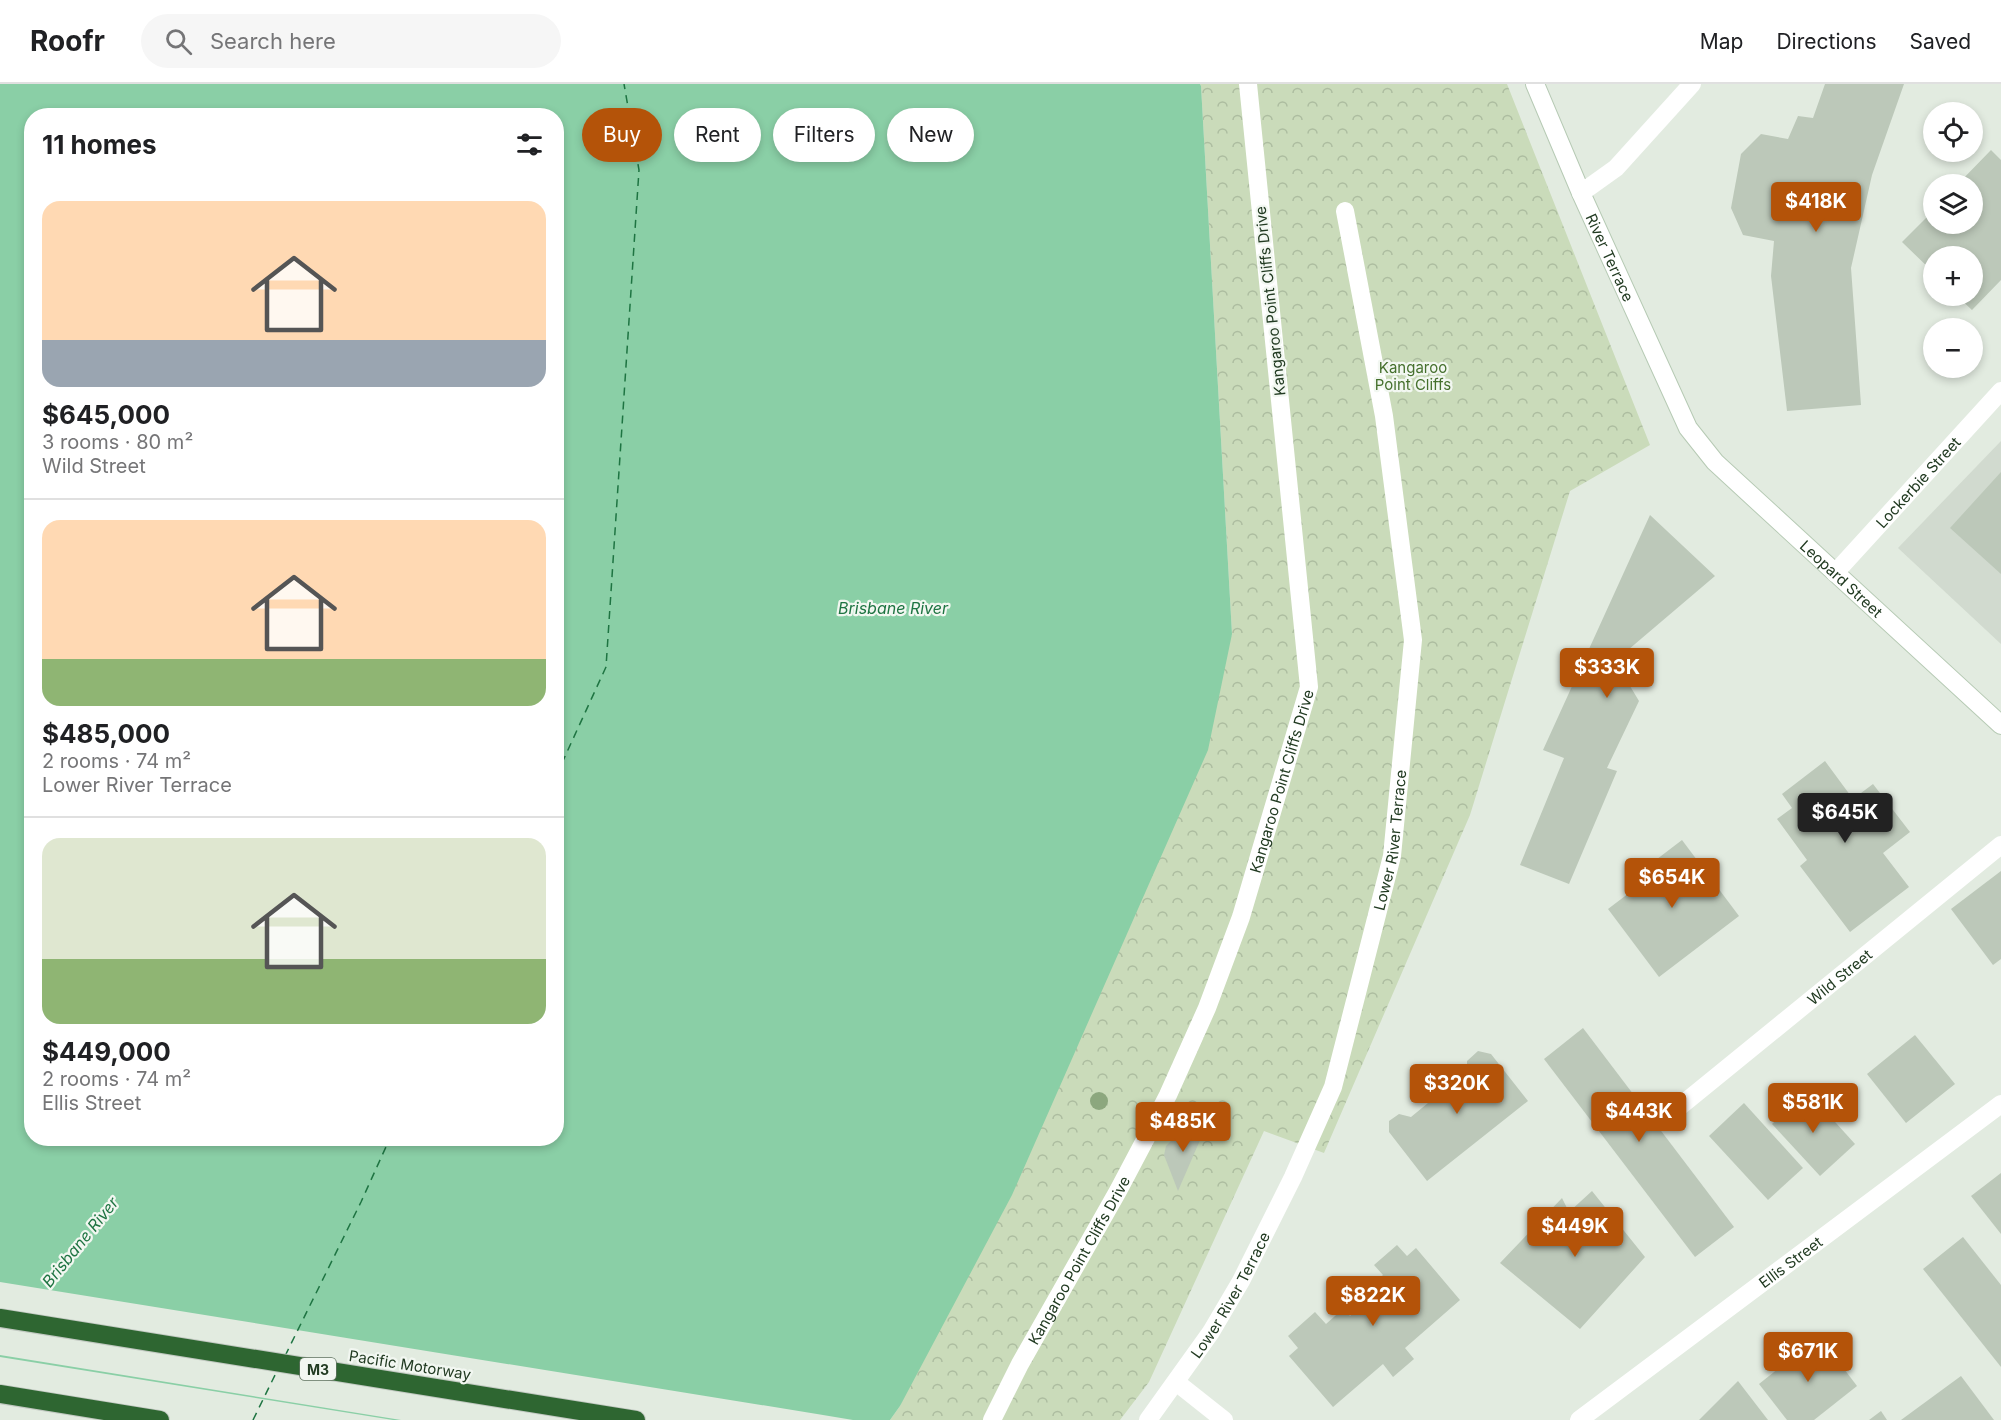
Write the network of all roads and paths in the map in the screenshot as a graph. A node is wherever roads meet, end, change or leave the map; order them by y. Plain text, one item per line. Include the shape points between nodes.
1 (1248, 84) edge
2 (1535, 84) edge
3 (1692, 84) edge
4 (1581, 193) junction
5 (1346, 211) dead end
6 (2001, 391) edge
7 (1688, 428) joint
8 (1835, 573) junction
9 (2001, 725) edge
10 (2001, 845) edge
11 (2001, 1104) edge
12 (1678, 1108) dead end
13 (0, 1318) edge
14 (1176, 1382) junction
15 (0, 1394) edge
16 (160, 1420) edge
17 (636, 1420) edge
18 (992, 1420) edge
19 (1148, 1420) edge
20 (1224, 1420) edge
21 (1579, 1420) edge

1 - 18 street, Kangaroo Point Cliffs Drive via 1309,687 1241,917 1207,1008 1141,1149
2 - 4 street, River Terrace
3 - 4 street via 1616,168
4 - 7 street, River Terrace
5 - 14 street, Lower River Terrace via 1384,416 1413,640 1392,856 1333,1087 1241,1281
6 - 8 street, Lockerbie Street
7 - 8 street, Leopard Street via 1715,462
8 - 9 street, Leopard Street
10 - 12 street, Wild Street
11 - 21 street, Ellis Street
13 - 17 highway, Pacific Motorway / M3
14 - 19 street, Lower River Terrace
14 - 20 street
15 - 16 highway

